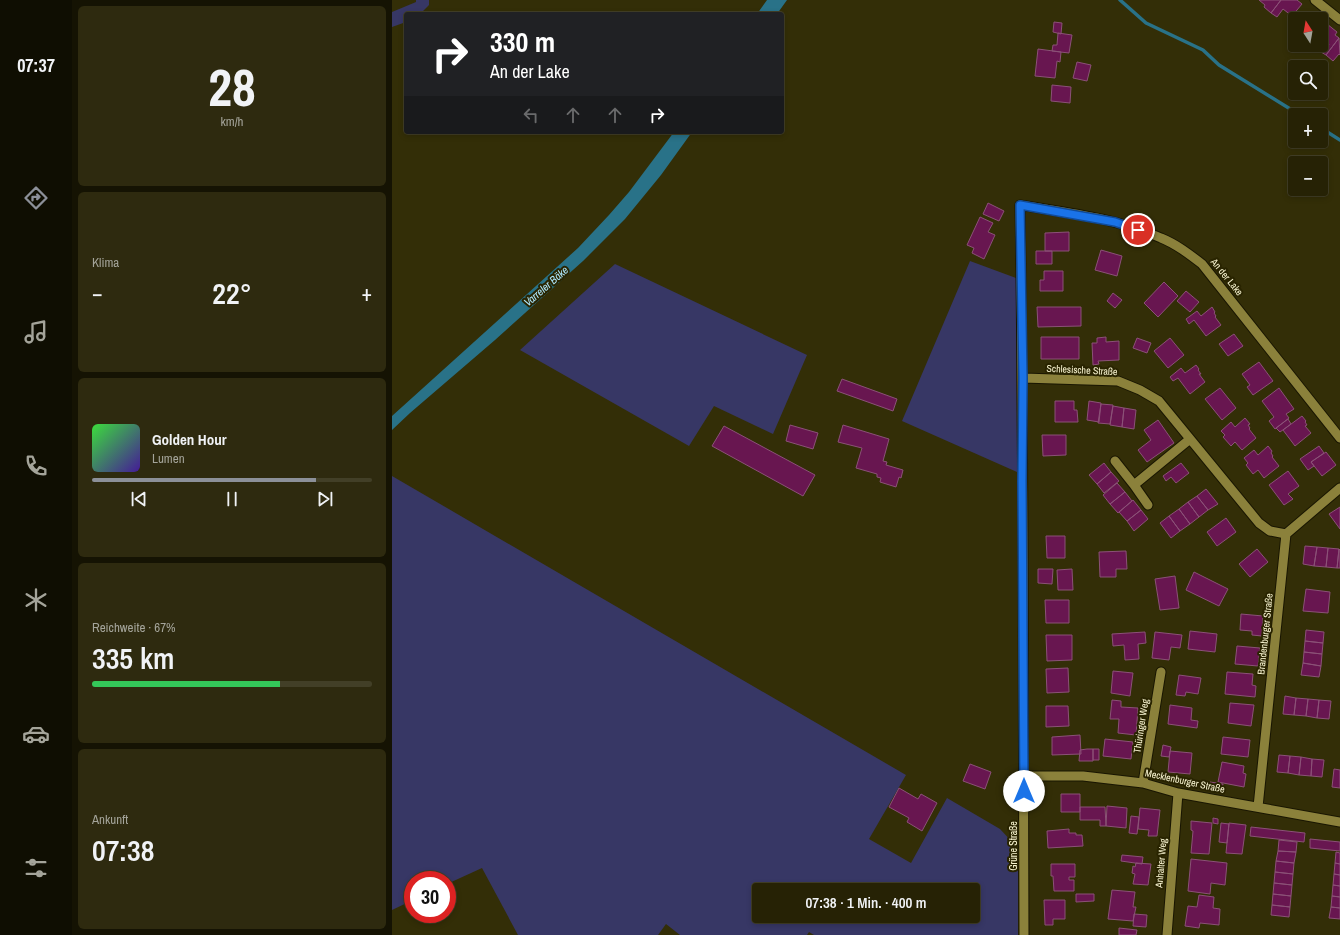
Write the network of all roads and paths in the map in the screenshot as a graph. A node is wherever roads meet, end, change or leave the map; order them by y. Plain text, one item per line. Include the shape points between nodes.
1 (1315, 0) edge
2 (1340, 20) edge
3 (1020, 205) joint
4 (1023, 378) junction
5 (1340, 438) edge
6 (1190, 439) junction
7 (1115, 461) dead end
8 (1134, 485) junction
9 (1340, 488) edge
10 (1148, 505) dead end
11 (1286, 534) junction
12 (1161, 672) dead end
13 (1024, 776) junction
14 (1143, 783) junction
15 (1178, 793) junction
16 (1258, 807) junction
17 (1340, 822) edge
18 (1024, 935) edge
19 (1167, 935) edge

1 - 2 street
3 - 4 street, Grüne Straße
3 - 5 street, An der Lake via 1115,222 1161,238 1202,264
4 - 6 street, Schlesische Straße via 1118,382 1140,390 1159,401
4 - 13 street, Grüne Straße
6 - 8 street
6 - 11 street, Schlesische Straße via 1259,523 1270,531
7 - 8 street
8 - 10 street
9 - 11 street
11 - 16 street, Brandenburger Straße
12 - 14 street, Thüringer Weg
13 - 14 street, Mecklenburger Straße via 1083,776
13 - 18 street, Grüne Straße
14 - 15 street, Mecklenburger Straße
15 - 16 street, Mecklenburger Straße
15 - 19 street, Anhalter Weg
16 - 17 street, Mecklenburger Straße

